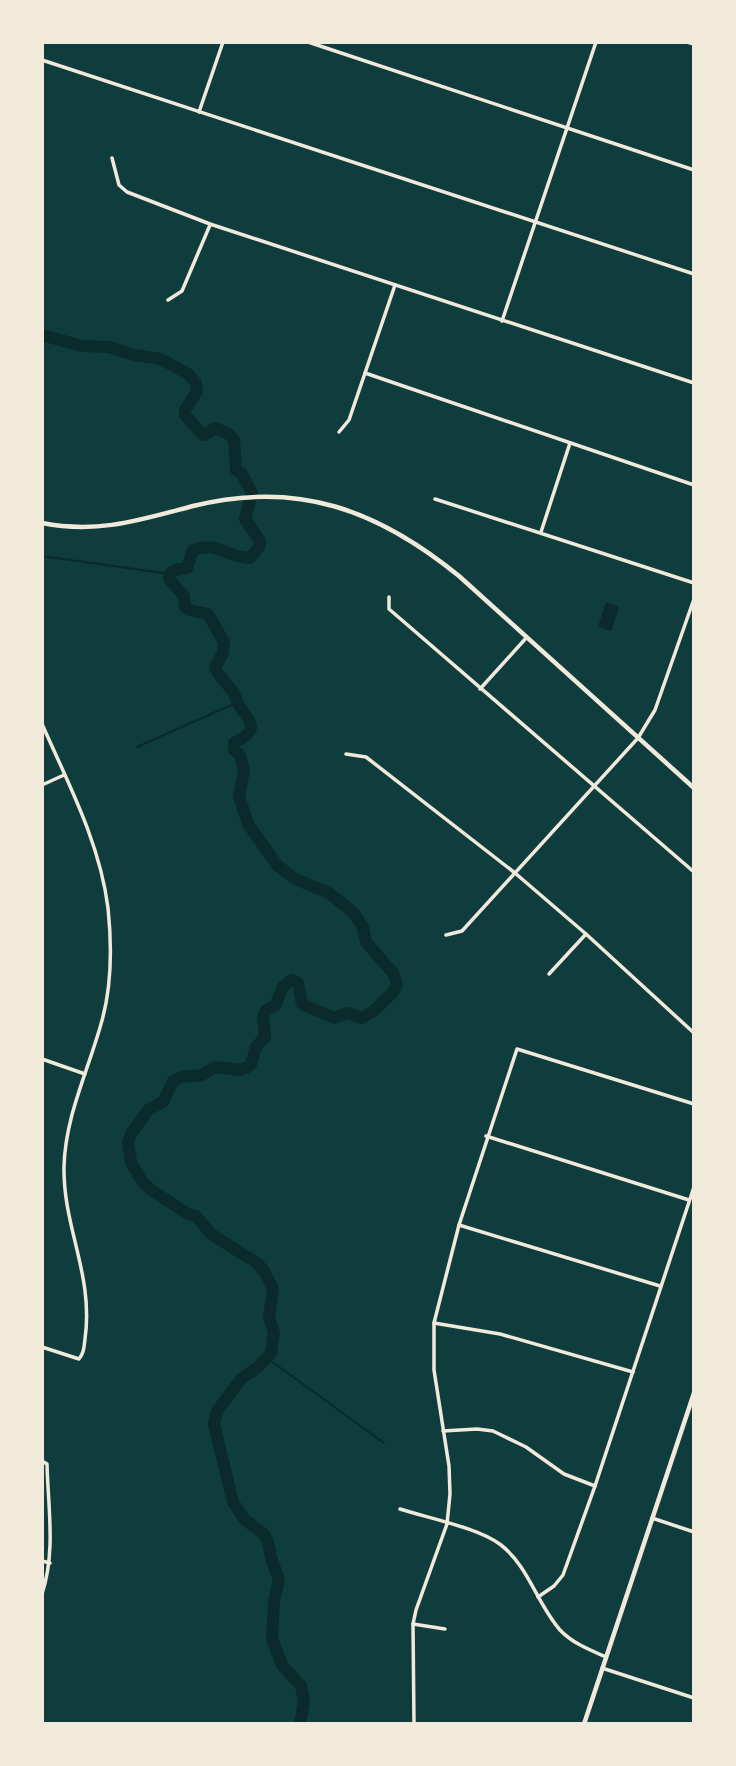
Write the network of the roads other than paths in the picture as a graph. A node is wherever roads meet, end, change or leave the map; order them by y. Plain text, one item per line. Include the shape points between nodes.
1 (223, 42) edge
2 (308, 42) edge
3 (596, 42) edge
4 (687, 42) edge
5 (694, 44) edge
6 (42, 60) edge
7 (199, 112) junction
8 (568, 129) junction
9 (112, 158) dead end
10 (694, 170) edge
11 (536, 222) junction
12 (210, 224) junction
13 (694, 274) edge
14 (395, 285) junction
15 (168, 300) dead end
16 (502, 321) junction
17 (365, 373) junction
18 (694, 383) edge
19 (339, 432) dead end
20 (570, 443) junction
21 (694, 485) edge
22 (435, 499) dead end
23 (42, 523) edge
24 (541, 532) junction
25 (694, 583) edge
26 (389, 597) dead end
27 (694, 599) edge
28 (527, 637) junction
29 (480, 689) junction
30 (42, 724) edge
31 (638, 738) junction
32 (346, 754) dead end
33 (64, 775) junction
34 (42, 785) edge
35 (595, 786) junction
36 (694, 788) edge
37 (694, 872) edge
38 (515, 873) junction
39 (586, 934) junction
40 (446, 935) dead end
41 (549, 974) dead end
42 (694, 1032) edge
43 (42, 1059) edge
44 (85, 1074) junction
45 (694, 1104) edge
46 (486, 1136) junction
47 (694, 1187) edge
48 (690, 1200) junction
49 (459, 1225) junction
50 (660, 1286) junction
51 (433, 1323) junction
52 (42, 1347) edge
53 (633, 1372) junction
54 (694, 1393) edge
55 (443, 1431) junction
56 (42, 1461) edge
57 (595, 1486) junction
58 (400, 1509) dead end
59 (652, 1518) junction
60 (447, 1524) junction
61 (694, 1532) edge
62 (42, 1561) edge
63 (50, 1563) junction
64 (42, 1594) edge
65 (538, 1597) junction
66 (414, 1624) junction
67 (445, 1629) dead end
68 (606, 1657) junction
69 (602, 1668) junction
70 (694, 1698) edge
71 (414, 1724) edge
72 (584, 1724) edge

1 - 7 street
2 - 8 street
3 - 8 street
4 - 5 street
6 - 7 street
7 - 11 street
8 - 10 street
8 - 11 street
9 - 12 street via 119,185 127,192
11 - 13 street
11 - 16 street
12 - 14 street
12 - 15 street via 187,282
14 - 16 street
14 - 17 street
16 - 18 street
17 - 19 street via 349,420
17 - 20 street
20 - 21 street
20 - 24 street
22 - 24 street
23 - 28 street via 79,528 126,524 216,501 310,500 358,513 403,534
24 - 25 street
26 - 29 street via 389,609
27 - 31 street via 655,710
28 - 29 street
28 - 31 street
29 - 35 street
30 - 33 street
31 - 35 street
31 - 36 street
32 - 38 street via 366,757
33 - 34 street
33 - 44 street via 90,835 108,907 107,996
35 - 37 street
35 - 38 street
38 - 39 street
38 - 40 street via 462,931
39 - 41 street
39 - 42 street
43 - 44 street
44 - 52 street via 64,1167 87,1302 83,1351 79,1359
45 - 46 street via 517,1049
46 - 48 street
46 - 49 street
47 - 48 street
48 - 50 street
49 - 50 street
49 - 51 street
50 - 53 street
51 - 53 street via 500,1334
51 - 55 street
53 - 57 street
54 - 59 street
55 - 57 street via 493,1432 526,1447 564,1474
55 - 60 street via 449,1466
56 - 63 street via 47,1464
57 - 65 street via 563,1575
58 - 60 street
59 - 61 street
59 - 68 street
60 - 65 street via 500,1544
60 - 66 street
62 - 63 street
63 - 64 street
65 - 68 street via 573,1642
66 - 67 street
66 - 71 street
68 - 69 street
69 - 70 street
69 - 72 street

